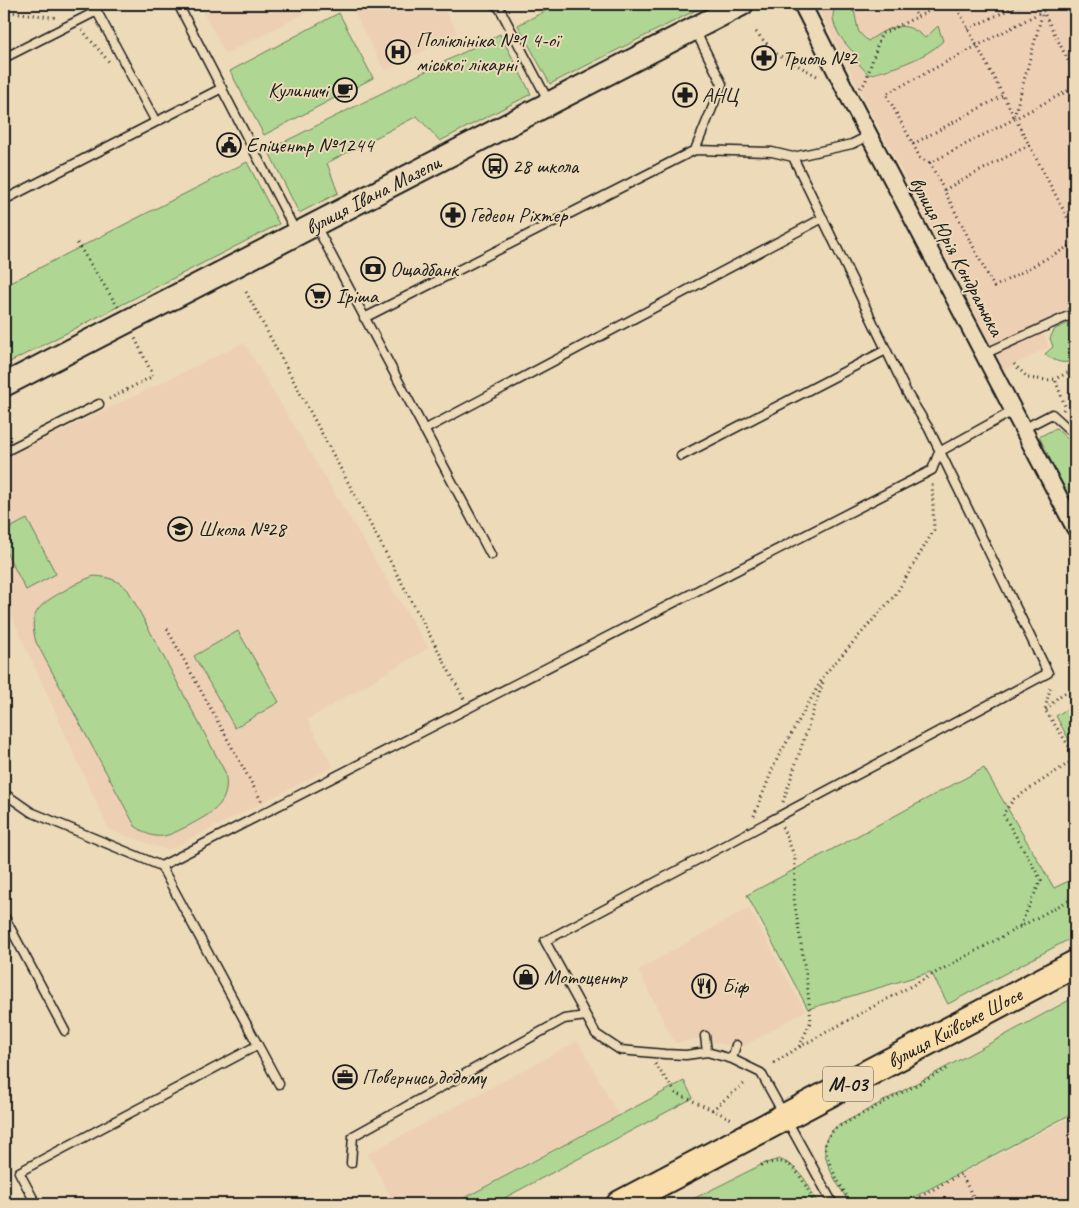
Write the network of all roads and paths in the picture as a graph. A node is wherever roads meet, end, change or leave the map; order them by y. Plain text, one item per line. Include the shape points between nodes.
1 (178, 4) edge
2 (494, 4) edge
3 (742, 4) edge
4 (802, 4) edge
5 (839, 4) edge
6 (874, 4) edge
7 (911, 4) edge
8 (943, 4) edge
9 (955, 4) edge
10 (1021, 4) edge
11 (1045, 4) edge
12 (95, 7) edge
13 (4, 11) edge
14 (1043, 11) junction
15 (917, 17) junction
16 (76, 22) junction
17 (694, 28) junction
18 (968, 29) junction
19 (756, 32) dead end
20 (976, 45) junction
21 (4, 58) edge
22 (113, 66) dead end
23 (1075, 74) edge
24 (818, 76) dead end
25 (1075, 86) edge
26 (222, 88) junction
27 (1002, 96) junction
28 (850, 99) junction
29 (550, 103) junction
30 (1014, 118) junction
31 (156, 122) junction
32 (870, 136) junction
33 (913, 144) junction
34 (1029, 145) junction
35 (695, 150) junction
36 (793, 157) junction
37 (930, 163) junction
38 (944, 190) junction
39 (4, 200) edge
40 (823, 218) junction
41 (306, 229) junction
42 (1075, 232) edge
43 (1075, 242) edge
44 (77, 243) dead end
45 (246, 292) dead end
46 (1075, 312) edge
47 (364, 318) junction
48 (127, 322) junction
49 (886, 350) junction
50 (984, 354) junction
51 (1014, 364) dead end
52 (1075, 369) edge
53 (1057, 378) junction
54 (4, 385) edge
55 (99, 404) joint
56 (1013, 411) junction
57 (1059, 420) junction
58 (1023, 429) junction
59 (424, 430) junction
60 (1075, 435) edge
61 (4, 452) edge
62 (939, 452) junction
63 (680, 456) dead end
64 (932, 470) junction
65 (1075, 528) edge
66 (491, 555) dead end
67 (167, 629) dead end
68 (1048, 673) junction
69 (825, 674) junction
70 (1075, 687) edge
71 (469, 708) junction
72 (1045, 710) junction
73 (4, 788) edge
74 (6, 797) edge
75 (267, 811) junction
76 (778, 817) junction
77 (748, 833) junction
78 (160, 866) junction
79 (1075, 897) edge
80 (4, 916) edge
81 (1019, 928) junction
82 (1075, 964) edge
83 (1075, 971) edge
84 (1036, 984) junction
85 (586, 1016) junction
86 (65, 1031) dead end
87 (705, 1036) dead end
88 (258, 1045) junction
89 (736, 1045) dead end
90 (799, 1047) junction
91 (647, 1052) junction
92 (707, 1052) junction
93 (732, 1059) junction
94 (774, 1063) dead end
95 (950, 1067) dead end
96 (745, 1083) dead end
97 (279, 1084) dead end
98 (712, 1110) junction
99 (784, 1118) junction
100 (734, 1120) dead end
101 (351, 1163) dead end
102 (761, 1165) dead end
103 (36, 1204) edge
104 (620, 1204) edge
105 (815, 1204) edge
106 (833, 1204) edge
107 (851, 1204) edge
108 (907, 1204) edge
109 (977, 1204) edge

1 - 26 lane
2 - 29 lane via 500,9
3 - 17 main road, вулиця Івана Мазепи
4 - 28 street, вулиця Юрія Кондратюка
5 - 6 path via 853,10
7 - 15 path
8 - 15 path
9 - 18 path
10 - 18 path
11 - 14 path
12 - 16 lane
12 - 31 lane
13 - 16 path
14 - 20 path
14 - 23 path
14 - 30 path
15 - 28 path via 881,34 865,83
16 - 21 lane
16 - 22 path
17 - 29 main road, вулиця Івана Мазепи
17 - 35 lane via 722,84
18 - 20 path
19 - 24 path via 775,53
20 - 27 path
20 - 33 path via 886,94
25 - 30 path
26 - 31 lane
26 - 41 lane
27 - 30 path
27 - 33 path
28 - 32 street, вулиця Юрія Кондратюка
29 - 41 main road, вулиця Івана Мазепи
30 - 34 path
30 - 37 path
31 - 39 lane
32 - 36 lane via 852,144
32 - 50 street, вулиця Юрія Кондратюка
33 - 37 path via 920,158
34 - 38 path
34 - 42 path
35 - 36 lane via 772,152
35 - 47 lane
36 - 40 lane
37 - 38 path
38 - 43 path via 994,287
40 - 49 lane
40 - 59 lane
41 - 47 lane
41 - 48 main road, вулиця Івана Мазепи
44 - 48 path
45 - 71 path
46 - 50 lane
47 - 59 lane
48 - 54 main road, вулиця Івана Мазепи
48 - 55 path via 153,376
49 - 62 lane
49 - 63 lane
50 - 56 street, вулиця Юрія Кондратюка
51 - 53 path via 1028,378
52 - 53 path
53 - 57 path via 1065,406
55 - 61 lane
56 - 58 street, вулиця Юрія Кондратюка
56 - 62 lane
57 - 58 lane via 1052,414
57 - 60 lane
58 - 65 street, вулиця Юрія Кондратюка
59 - 66 lane
62 - 64 lane
62 - 68 lane
64 - 69 path via 934,530 896,594
64 - 71 lane
67 - 75 path
68 - 72 path via 1051,686
68 - 76 lane
69 - 76 path
69 - 77 path via 775,763
70 - 72 path
71 - 75 lane
72 - 81 path via 1069,746 1072,761 1014,799 1003,814 1041,880
73 - 74 lane
74 - 78 lane via 31,812
75 - 78 lane
76 - 77 lane
76 - 90 path via 795,857 794,899 808,983 811,1021
77 - 85 lane via 545,941
78 - 88 lane
79 - 81 path
80 - 86 lane
81 - 90 path
82 - 84 highway, вулиця Київське Шосе / М-03
83 - 84 highway
84 - 99 highway, вулиця Київське Шосе / М-03
85 - 91 lane via 596,1034 620,1050
85 - 101 lane via 564,1019 353,1136
87 - 92 lane
88 - 97 lane
88 - 103 lane via 19,1172
89 - 93 lane
90 - 94 path
91 - 92 lane via 686,1055
91 - 98 path via 676,1093
92 - 93 lane
93 - 99 lane via 761,1073
95 - 107 path via 830,1134 826,1140 827,1157
96 - 98 path
98 - 100 path
99 - 104 highway, вулиця Київське Шосе / М-03
99 - 106 lane
102 - 105 path via 779,1161 794,1169
108 - 109 path via 961,1174

